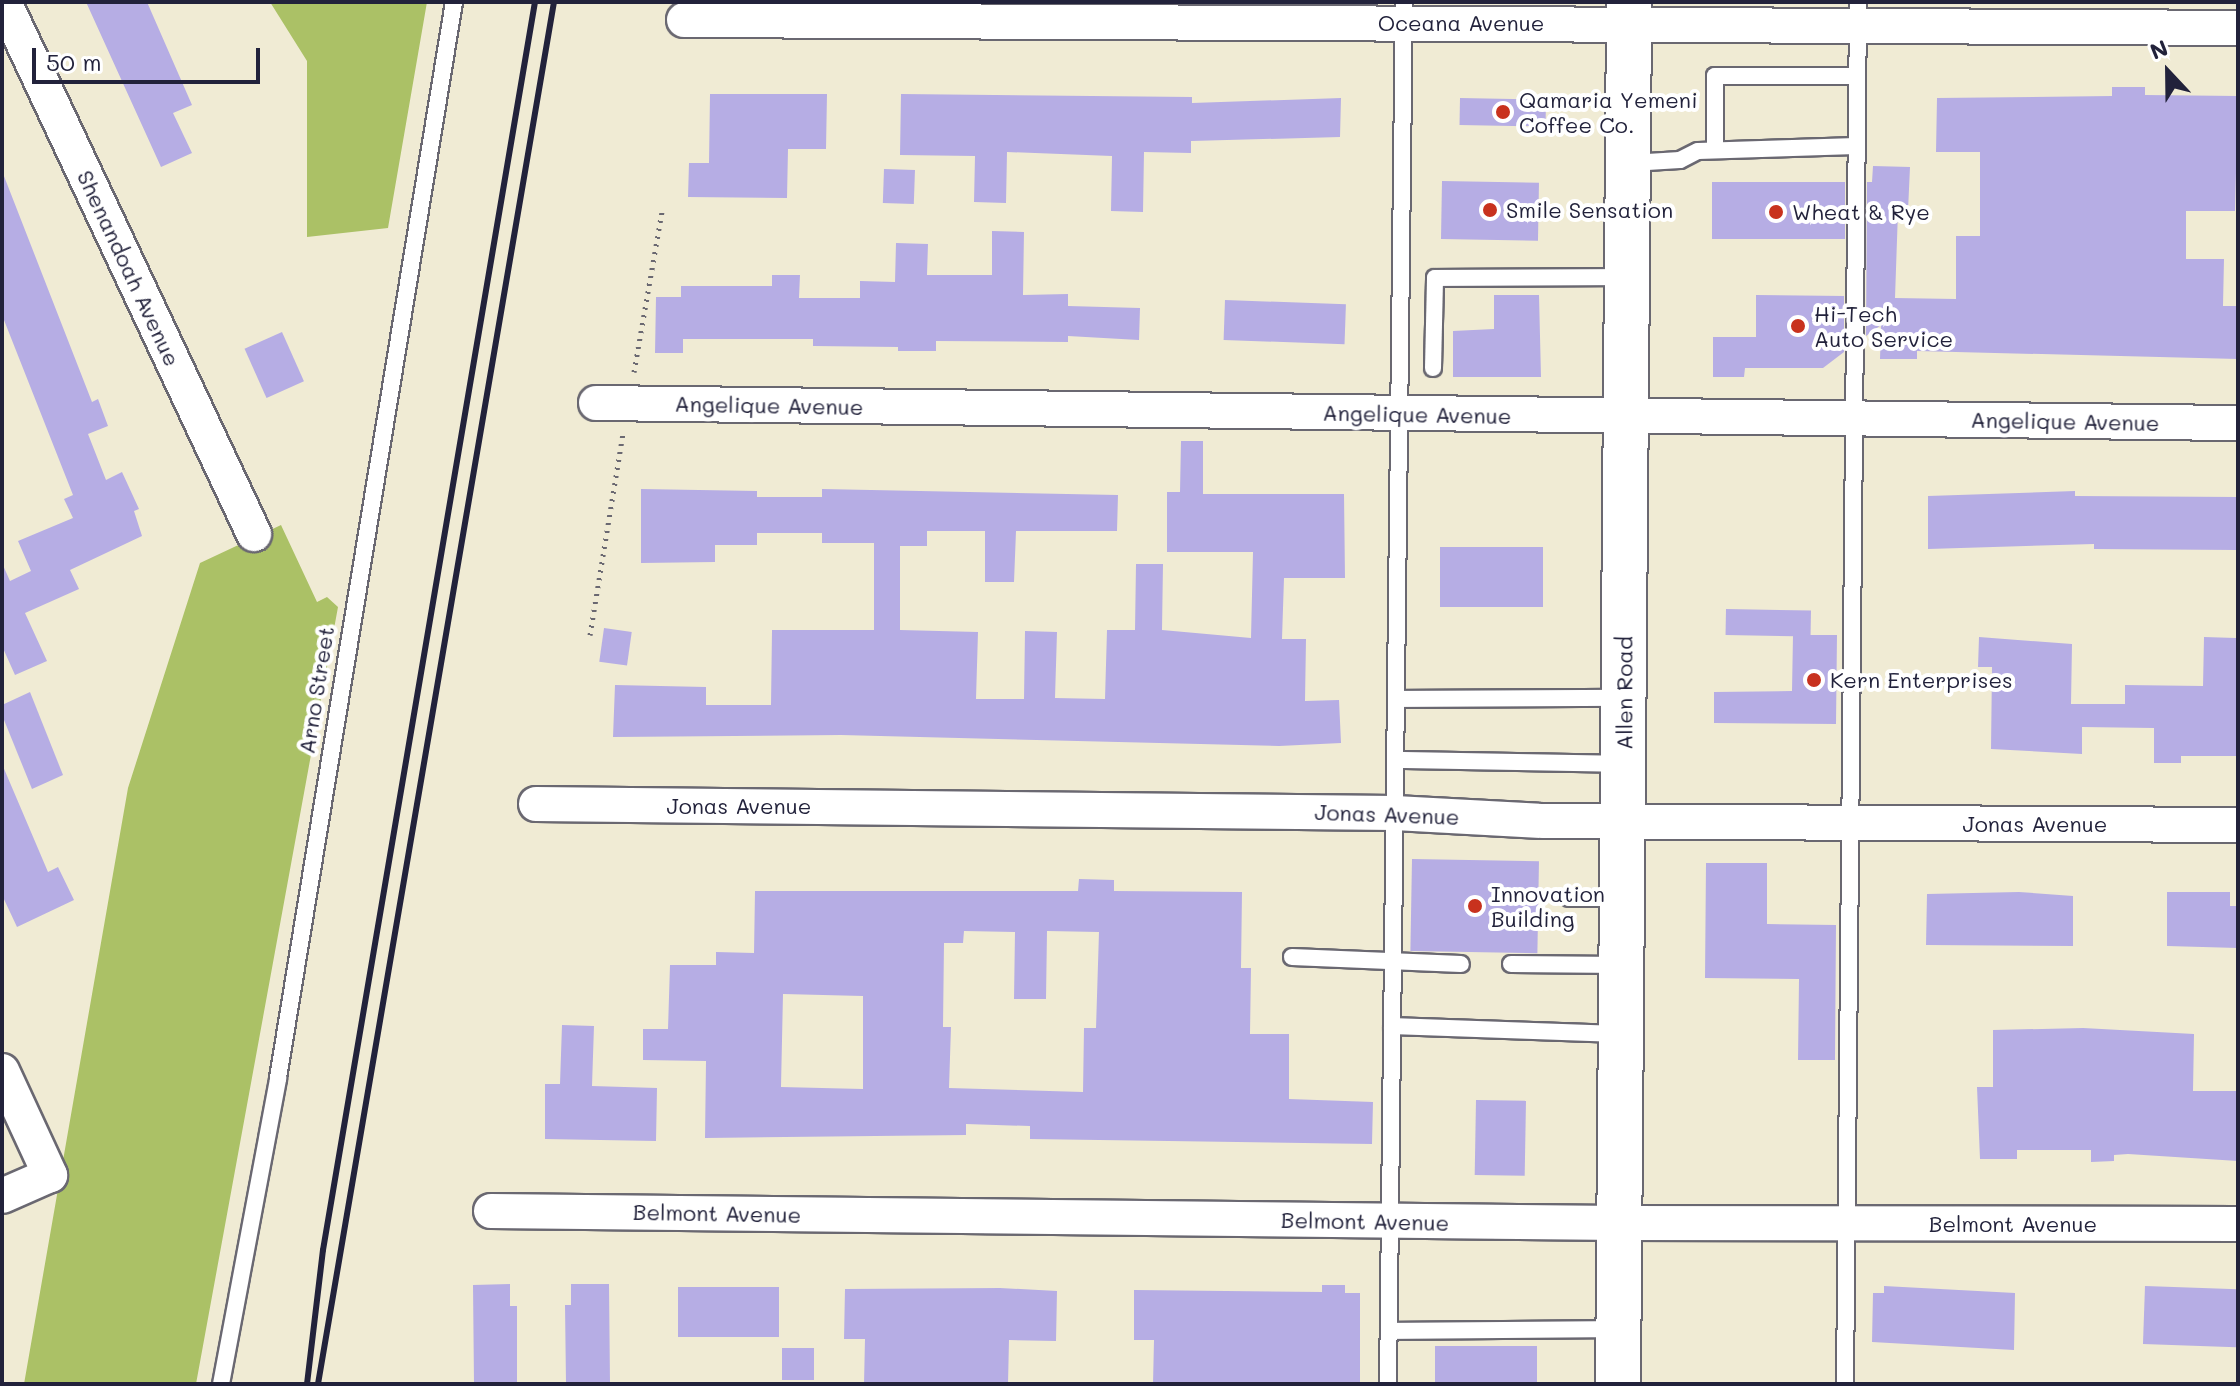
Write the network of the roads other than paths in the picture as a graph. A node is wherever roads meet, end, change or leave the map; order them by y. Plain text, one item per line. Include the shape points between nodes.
1 (4, 2) edge
2 (454, 2) edge
3 (1404, 12) edge
4 (1629, 13) edge
5 (1858, 14) edge
6 (684, 20) dead end
7 (2238, 28) edge
8 (1857, 76) junction
9 (1856, 146) junction
10 (1715, 150) junction
11 (1629, 163) junction
12 (1626, 277) junction
13 (1433, 368) dead end
14 (596, 403) dead end
15 (1399, 413) junction
16 (1625, 417) junction
17 (1853, 418) junction
18 (2238, 423) edge
19 (254, 534) dead end
20 (1624, 698) junction
21 (1397, 699) junction
22 (1398, 760) junction
23 (1624, 764) junction
24 (536, 804) dead end
25 (1395, 813) junction
26 (1623, 821) junction
27 (1851, 823) junction
28 (2238, 825) edge
29 (1569, 898) dead end
30 (1623, 898) junction
31 (1292, 957) dead end
32 (1395, 960) junction
33 (1461, 964) dead end
34 (1511, 964) dead end
35 (1623, 965) junction
36 (1392, 1026) junction
37 (1622, 1035) junction
38 (2, 1071) edge
39 (2, 1196) edge
40 (491, 1211) dead end
41 (1390, 1221) junction
42 (1621, 1223) junction
43 (1847, 1224) junction
44 (2238, 1224) edge
45 (1618, 1329) junction
46 (1389, 1331) junction
47 (221, 1384) edge
48 (1388, 1384) edge
49 (1618, 1384) edge
50 (1845, 1384) edge

1 - 19 street, Shenandoah Avenue
2 - 47 lane, Arno Street via 278,1078
3 - 4 street, Oceana Avenue
3 - 6 street, Oceana Avenue
3 - 15 lane
4 - 5 street, Oceana Avenue
4 - 11 main road, Allen Road
5 - 7 street, Oceana Avenue
5 - 8 lane
8 - 9 lane
8 - 10 lane via 1715,76
9 - 10 lane
9 - 17 lane
10 - 11 lane via 1680,160
11 - 12 main road, Allen Road
12 - 13 lane via 1435,278
12 - 16 main road, Allen Road
14 - 15 street, Angelique Avenue
15 - 16 street, Angelique Avenue
15 - 21 lane
16 - 17 street, Angelique Avenue
16 - 20 main road, Allen Road
17 - 18 street, Angelique Avenue
17 - 27 lane
20 - 21 lane
20 - 23 main road, Allen Road
21 - 22 lane
22 - 23 lane
22 - 25 lane
23 - 26 main road, Allen Road
24 - 25 street, Jonas Avenue
25 - 26 street, Jonas Avenue
25 - 32 lane
26 - 27 street, Jonas Avenue
26 - 30 main road, Allen Road
27 - 28 street, Jonas Avenue
27 - 43 lane
29 - 30 lane
30 - 35 main road, Allen Road
31 - 32 lane
32 - 33 lane
32 - 36 lane
34 - 35 lane
35 - 37 main road, Allen Road
36 - 37 lane
36 - 41 lane
37 - 42 main road, Allen Road
38 - 39 street via 50,1175
40 - 41 street, Belmont Avenue
41 - 42 street, Belmont Avenue
41 - 46 lane
42 - 43 street, Belmont Avenue
42 - 45 main road, Allen Road
43 - 44 street, Belmont Avenue
43 - 50 lane
45 - 46 lane
45 - 49 main road, Allen Road
46 - 48 lane

